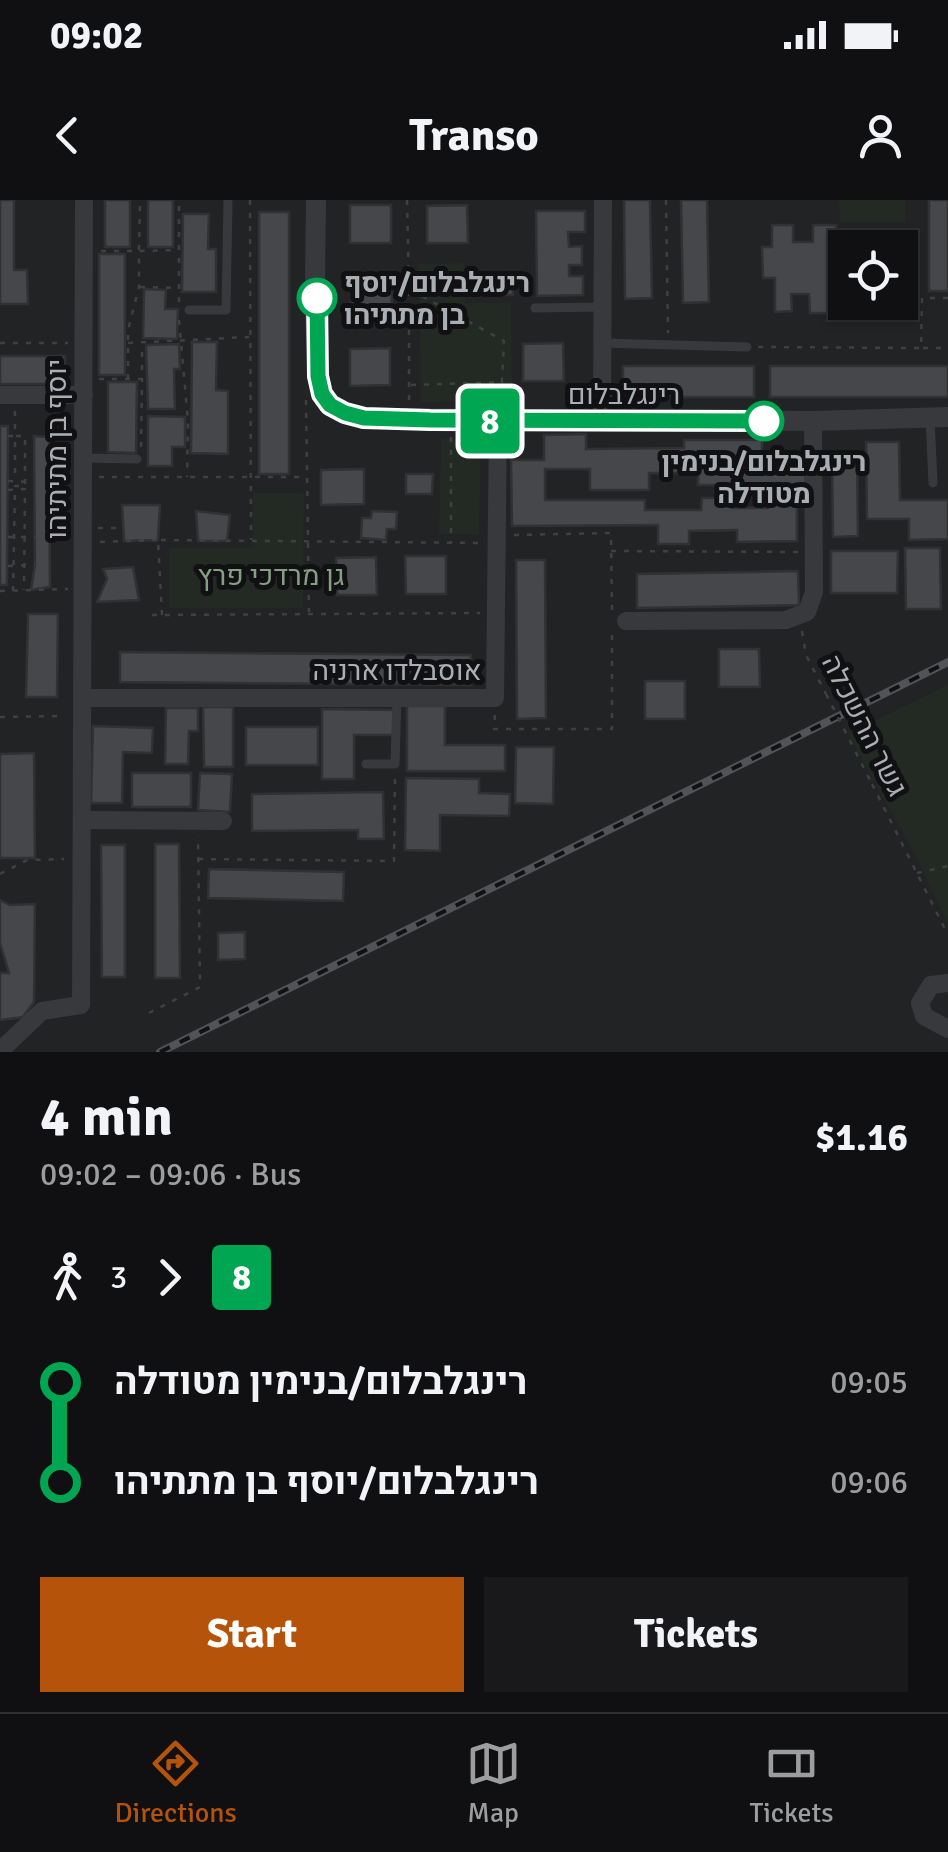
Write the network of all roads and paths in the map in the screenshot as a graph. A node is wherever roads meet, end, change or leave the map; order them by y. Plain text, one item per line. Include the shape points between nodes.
1 (84, 200) edge
2 (140, 200) edge
3 (179, 200) edge
4 (228, 200) edge
5 (250, 200) edge
6 (316, 200) edge
7 (408, 200) edge
8 (603, 200) edge
9 (666, 200) edge
10 (179, 250) junction
11 (138, 251) junction
12 (84, 252) junction
13 (139, 287) junction
14 (179, 288) junction
15 (409, 289) junction
16 (948, 298) edge
17 (602, 307) junction
18 (535, 308) dead end
19 (189, 310) dead end
20 (250, 337) junction
21 (181, 340) junction
22 (0, 343) edge
23 (84, 343) junction
24 (128, 343) junction
25 (142, 343) junction
26 (602, 343) junction
27 (668, 345) junction
28 (748, 347) joint
29 (921, 348) junction
30 (948, 348) edge
31 (128, 379) junction
32 (142, 379) junction
33 (504, 382) junction
34 (409, 385) junction
35 (84, 387) junction
36 (306, 392) dead end
37 (7, 398) edge
38 (939, 418) edge
39 (410, 420) junction
40 (452, 420) junction
41 (498, 421) junction
42 (602, 421) junction
43 (813, 421) junction
44 (8, 436) dead end
45 (15, 436) junction
46 (24, 436) junction
47 (34, 436) dead end
48 (139, 460) joint
49 (25, 463) junction
50 (34, 463) dead end
51 (8, 464) dead end
52 (15, 464) junction
53 (81, 472) junction
54 (187, 477) junction
55 (251, 478) junction
56 (308, 478) junction
57 (8, 481) dead end
58 (15, 481) junction
59 (25, 482) junction
60 (34, 482) dead end
61 (49, 482) dead end
62 (933, 483) dead end
63 (24, 489) junction
64 (34, 489) dead end
65 (8, 490) dead end
66 (15, 490) junction
67 (122, 528) dead end
68 (87, 535) junction
69 (8, 537) dead end
70 (14, 537) junction
71 (24, 537) junction
72 (35, 537) dead end
73 (497, 539) junction
74 (158, 540) junction
75 (251, 541) junction
76 (308, 542) junction
77 (452, 543) junction
78 (611, 550) junction
79 (814, 552) junction
80 (35, 565) dead end
81 (8, 566) dead end
82 (14, 566) junction
83 (24, 566) junction
84 (71, 589) dead end
85 (24, 590) junction
86 (0, 591) edge
87 (14, 591) junction
88 (497, 613) junction
89 (152, 614) dead end
90 (162, 614) junction
91 (309, 614) junction
92 (626, 622) dead end
93 (803, 639) dead end
94 (84, 698) junction
95 (397, 698) junction
96 (67, 716) dead end
97 (0, 717) edge
98 (495, 718) dead end
99 (366, 764) dead end
100 (395, 764) junction
101 (82, 820) junction
102 (197, 821) junction
103 (222, 821) dead end
104 (82, 859) junction
105 (198, 859) junction
106 (948, 866) edge
107 (917, 873) junction
108 (0, 874) edge
109 (948, 935) edge
110 (948, 983) edge
111 (149, 1013) dead end
112 (948, 1029) edge
113 (0, 1050) edge

1 - 12 street, יוסף בן מתיתיהו
2 - 11 path
3 - 10 path
4 - 19 lane via 226,310
5 - 20 path
6 - 39 street, רינגלבלום via 322,394 345,413
7 - 15 path
8 - 17 street
9 - 27 path
10 - 11 path
10 - 14 path
11 - 12 path
11 - 13 path
12 - 23 street, יוסף בן מתיתיהו
13 - 14 path
13 - 24 path
14 - 21 path
15 - 33 path via 504,341
15 - 34 path
16 - 29 path via 922,298
17 - 18 lane
17 - 26 street
20 - 21 path
20 - 55 path
21 - 25 path
21 - 54 path
22 - 23 path
23 - 35 street, יוסף בן מתיתיהו
24 - 25 path
24 - 31 path
25 - 32 path
26 - 27 lane
26 - 42 street
27 - 28 lane
28 - 29 path
29 - 30 path
31 - 32 path
31 - 35 path
32 - 48 path
33 - 34 path
33 - 41 path
34 - 39 path
35 - 37 street
35 - 53 street, יוסף בן מתיתיהו
36 - 56 path
37 - 45 path
38 - 43 street, רינגלבלום
38 - 62 lane
39 - 40 street, רינגלבלום
40 - 41 street, רינגלבלום
40 - 77 path
41 - 42 street, רינגלבלום
41 - 73 street, אוסבלדו ארניה
42 - 43 street, רינגלבלום
43 - 79 street
44 - 45 path
45 - 46 path
45 - 52 path
46 - 47 path
46 - 49 path
48 - 53 lane
49 - 50 path
49 - 59 path
51 - 52 path
52 - 58 path
53 - 54 path
53 - 61 path
53 - 68 street, יוסף בן מתיתיהו
54 - 55 path
55 - 56 path
55 - 75 path
56 - 76 path
57 - 58 path
58 - 59 path
59 - 60 path
59 - 66 path
63 - 64 path
63 - 66 path
63 - 71 path
65 - 66 path
66 - 70 path
67 - 68 path
68 - 74 path
68 - 94 street, יוסף בן מתיתיהו
69 - 70 path
70 - 71 path
70 - 82 path
71 - 72 path
71 - 83 path
73 - 77 path
73 - 78 path via 612,533
73 - 88 street, אוסבלדו ארניה
74 - 75 path
74 - 90 path
75 - 76 path
76 - 77 path
76 - 91 path
78 - 79 path
78 - 98 path via 612,729 494,729
79 - 92 street via 812,604 801,617
80 - 83 path
81 - 82 path
82 - 83 path
82 - 87 path
83 - 85 path
84 - 85 path
85 - 87 path
86 - 87 path
88 - 91 path
88 - 95 street, אוסבלדו ארניה via 495,698
89 - 90 path
90 - 91 path
93 - 107 path, גשר ההשכלה, bridge
94 - 95 street, אוסבלדו ארניה
94 - 101 street, יוסף בן מתיתיהו
95 - 100 lane
96 - 97 path
99 - 100 lane
100 - 105 path via 394,861
101 - 102 street
101 - 104 street, יוסף בן מתיתיהו
102 - 103 street
102 - 105 path
104 - 108 path via 28,860
104 - 113 street, יוסף בן מתיתיהו via 81,1006 42,1011
105 - 111 path via 200,988
106 - 107 path
107 - 109 path, גשר ההשכלה
110 - 112 street via 930,984 920,1002 930,1021

